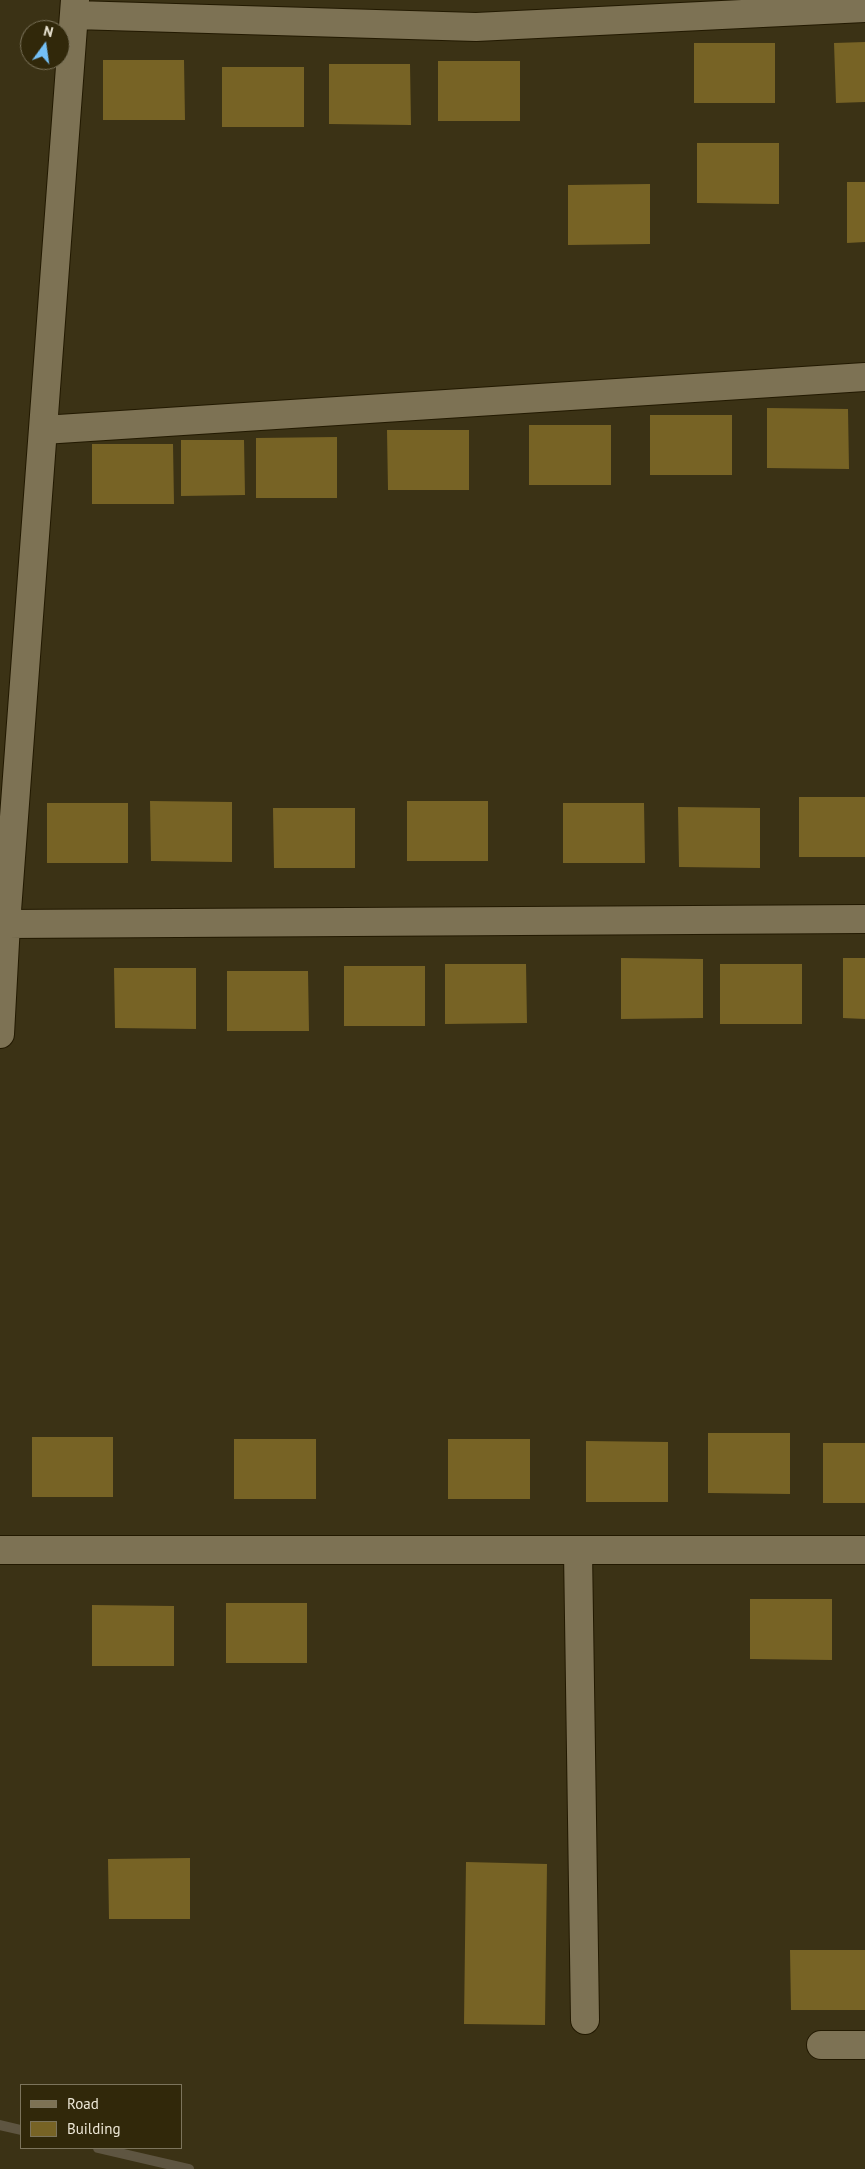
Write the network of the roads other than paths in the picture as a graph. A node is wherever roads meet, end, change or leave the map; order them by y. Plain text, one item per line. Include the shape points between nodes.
1 (75, 8) edge
2 (865, 8) edge
3 (865, 377) edge
4 (43, 430) junction
5 (865, 919) edge
6 (6, 924) junction
7 (0, 1034) edge
8 (0, 1550) edge
9 (865, 1550) edge
10 (578, 1551) junction
11 (585, 2020) dead end
12 (821, 2045) dead end
13 (865, 2045) edge

1 - 2 street via 476,27
1 - 4 street
3 - 4 street
4 - 6 street
5 - 6 street
6 - 7 street
8 - 10 street
9 - 10 street
10 - 11 street
12 - 13 street

